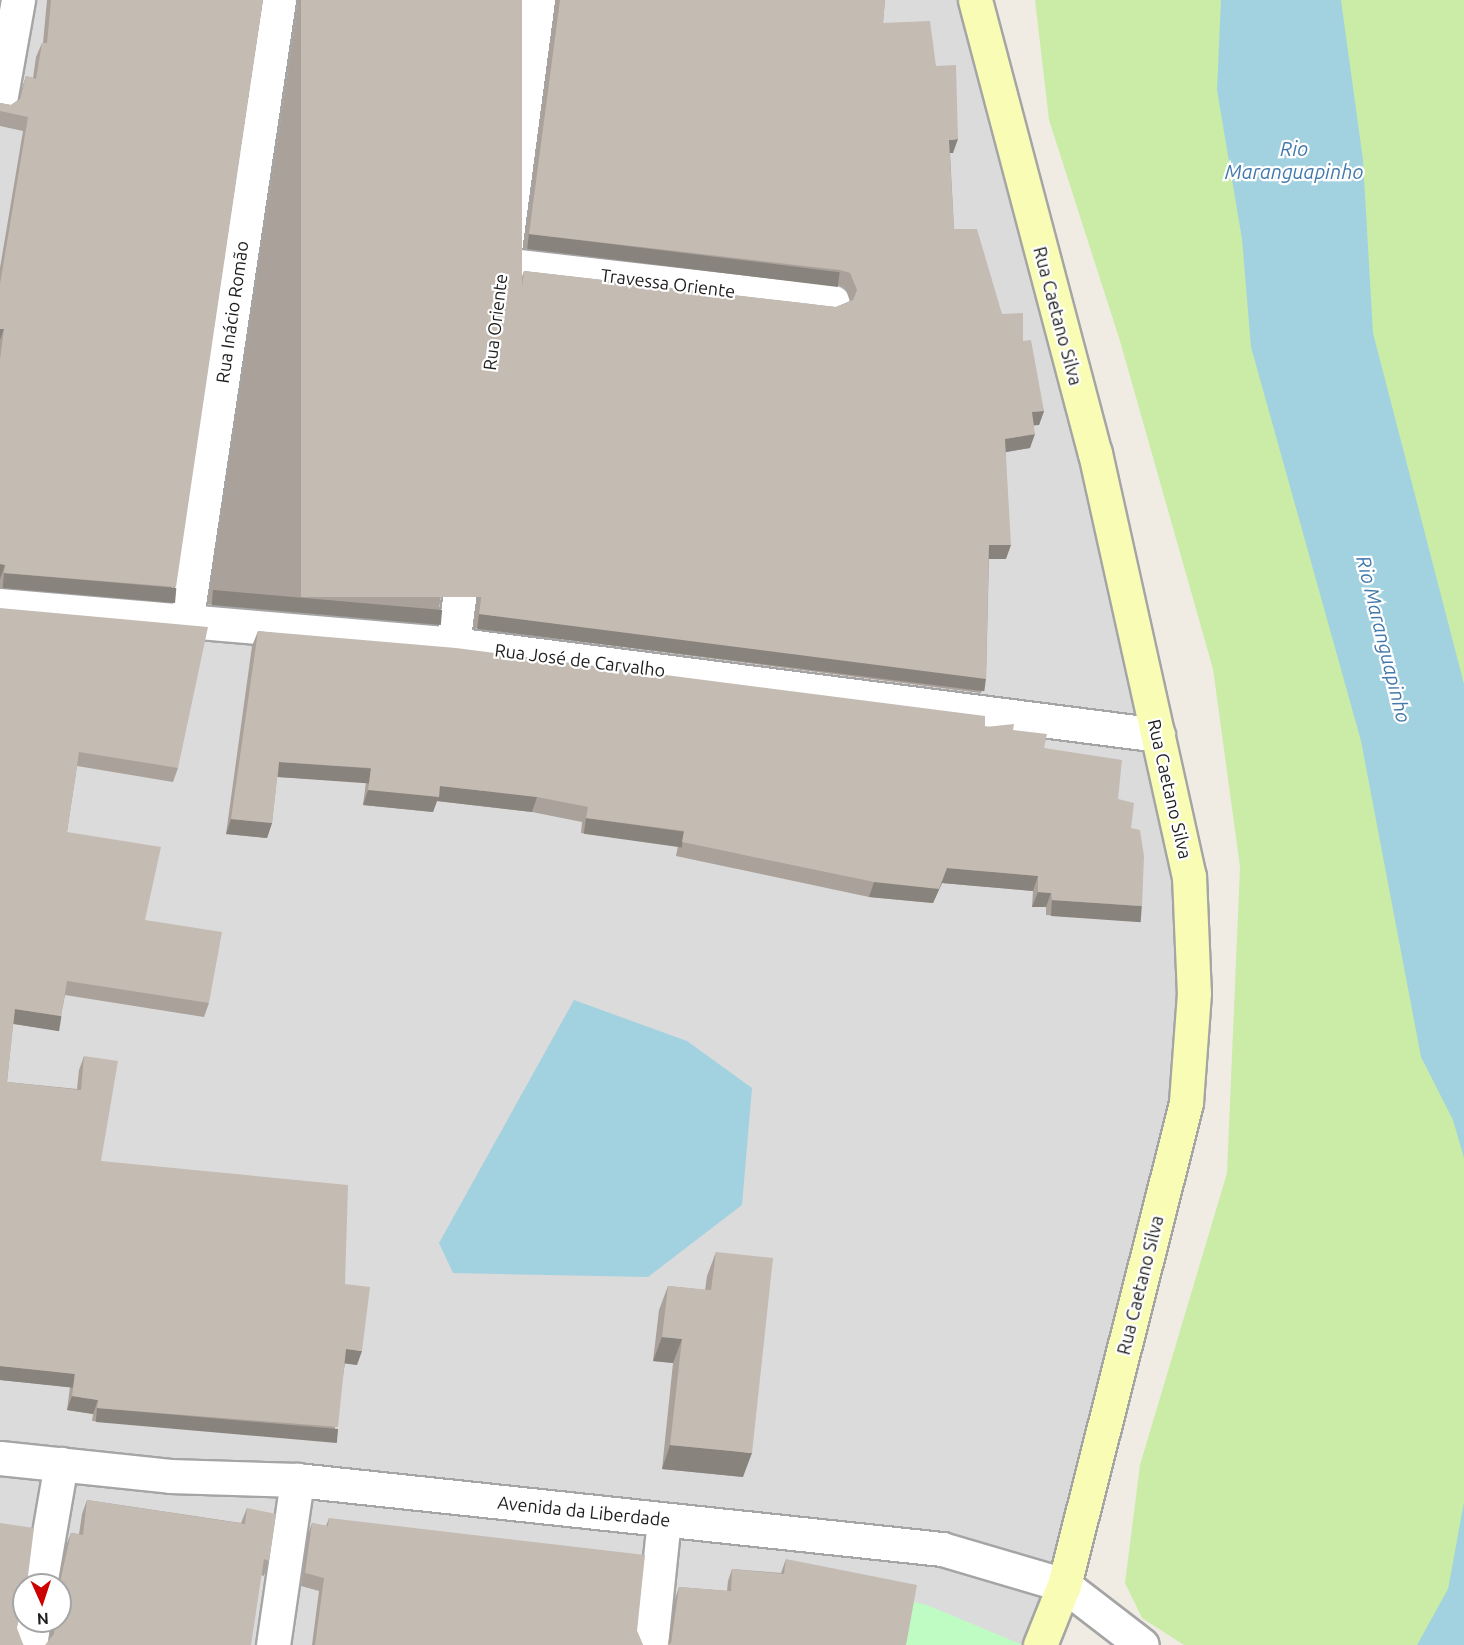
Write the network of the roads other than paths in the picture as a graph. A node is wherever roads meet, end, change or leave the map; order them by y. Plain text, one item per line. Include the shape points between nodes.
1 (18, 0) edge
2 (279, 0) edge
3 (538, 0) edge
4 (975, 0) edge
5 (0, 101) edge
6 (502, 264) junction
7 (833, 302) dead end
8 (0, 605) edge
9 (186, 624) junction
10 (453, 644) junction
11 (1158, 735) junction
12 (0, 1458) edge
13 (60, 1464) junction
14 (297, 1480) junction
15 (664, 1520) junction
16 (42, 1573) edge
17 (1064, 1585) junction
18 (273, 1645) edge
19 (651, 1645) edge
20 (1040, 1645) edge
21 (1142, 1645) edge

1 - 5 street
2 - 9 street, Rua Inácio Romão
3 - 6 street, Rua Oriente
4 - 11 main road, Rua Caetano Silva via 1095,453
6 - 7 street, Travessa Oriente
6 - 10 street, Rua Oriente
8 - 9 street, Rua José de Carvalho
9 - 10 street, Rua José de Carvalho
10 - 11 street, Rua José de Carvalho
11 - 17 main road, Rua Caetano Silva via 1189,876 1194,993 1186,1103
12 - 13 street, Avenida da Liberdade
13 - 14 street, Avenida da Liberdade
13 - 16 street
14 - 15 street, Avenida da Liberdade
14 - 18 street
15 - 17 street, Avenida da Liberdade via 942,1549
15 - 19 street
17 - 20 main road, Rua Caetano Silva
17 - 21 street, Avenida da Liberdade

